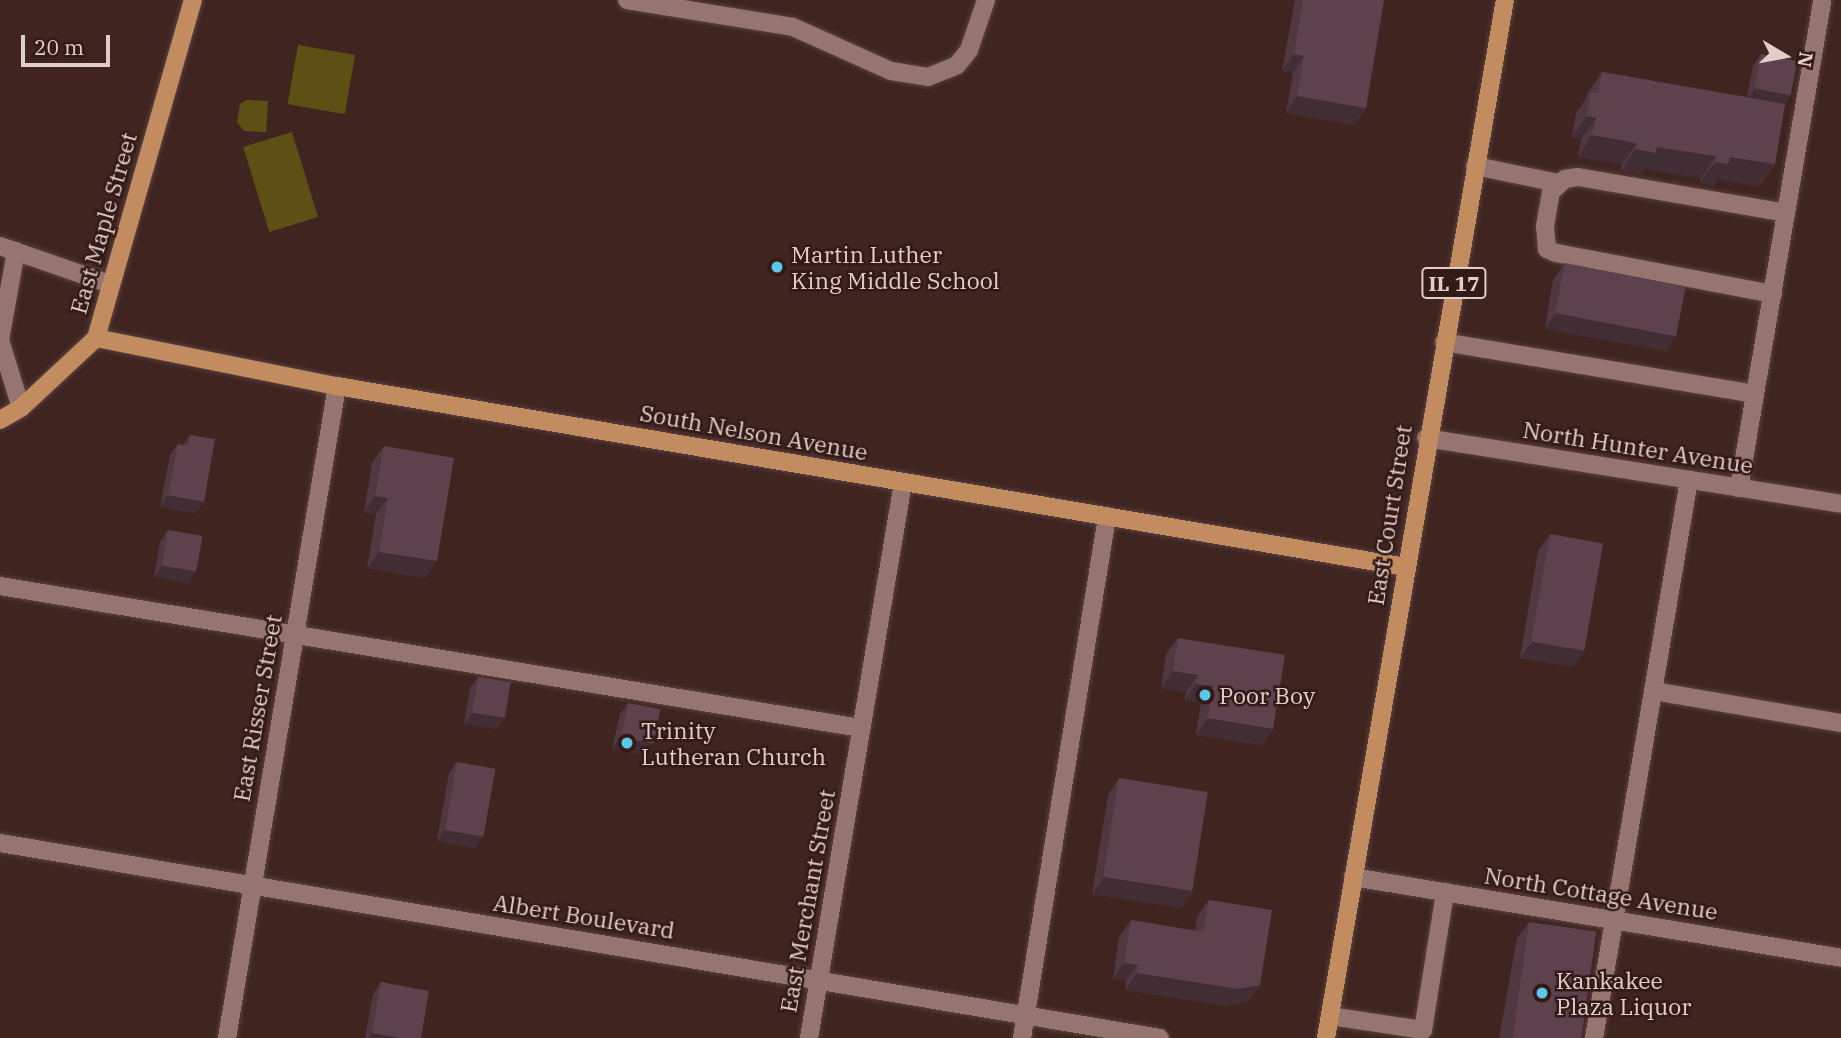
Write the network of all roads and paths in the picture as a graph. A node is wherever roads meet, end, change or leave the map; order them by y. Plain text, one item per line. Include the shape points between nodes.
1 (193, 0) edge
2 (626, 0) edge
3 (986, 0) edge
4 (1505, 0) edge
5 (1822, 0) edge
6 (1475, 166) junction
7 (1558, 183) junction
8 (1786, 213) junction
9 (8, 248) edge
10 (110, 284) junction
11 (1773, 294) junction
12 (96, 338) junction
13 (0, 340) edge
14 (1444, 342) junction
15 (337, 386) junction
16 (1755, 394) junction
17 (21, 408) junction
18 (0, 420) edge
19 (1426, 438) junction
20 (1689, 480) junction
21 (903, 483) junction
22 (1740, 488) junction
23 (1841, 504) edge
24 (1107, 517) junction
25 (1406, 567) junction
26 (0, 586) edge
27 (294, 634) junction
28 (1653, 691) junction
29 (1841, 723) edge
30 (861, 727) junction
31 (0, 843) edge
32 (1353, 877) junction
33 (250, 885) junction
34 (1446, 892) junction
35 (1614, 920) junction
36 (1841, 958) edge
37 (818, 980) junction
38 (1026, 1015) junction
39 (1330, 1016) junction
40 (227, 1038) edge
41 (809, 1038) edge
42 (1022, 1038) edge
43 (1160, 1038) edge
44 (1326, 1038) edge
45 (1594, 1038) edge

1 - 10 main road, East Maple Street
2 - 3 street via 793,27 891,71 928,77 957,65 969,50
4 - 6 main road, East Court Street / IL 17
5 - 8 street
6 - 7 street
6 - 14 main road, East Court Street / IL 17
7 - 8 street via 1577,177
7 - 11 street via 1551,192 1545,226 1547,249 1573,258
8 - 11 street
9 - 10 street
9 - 13 street
10 - 12 main road, East Maple Street
11 - 16 street
12 - 15 main road, South Nelson Avenue
12 - 17 main road, East Maple Street
13 - 17 street
14 - 16 street
14 - 19 main road, East Court Street / IL 17
15 - 21 main road, South Nelson Avenue
15 - 27 street, East Risser Street
16 - 22 street
17 - 18 main road, East Maple Street
19 - 20 street, North Hunter Avenue
19 - 25 main road, East Court Street / IL 17
20 - 22 street, North Hunter Avenue
20 - 28 street
21 - 24 main road, South Nelson Avenue
21 - 30 street, East Merchant Street
22 - 23 street, North Hunter Avenue
24 - 25 main road, South Nelson Avenue
24 - 38 street
25 - 32 main road, East Court Street / IL 17
26 - 27 street
27 - 30 street
27 - 33 street, East Risser Street
28 - 29 street
28 - 35 street
30 - 37 street, East Merchant Street
31 - 33 street, Albert Boulevard
32 - 34 street, North Cottage Avenue
32 - 39 main road, East Court Street / IL 17
33 - 37 street, Albert Boulevard
33 - 40 street, East Risser Street
34 - 35 street, North Cottage Avenue
34 - 39 street via 1423,1030
35 - 36 street, North Cottage Avenue
35 - 45 street
37 - 38 street, Albert Boulevard
37 - 41 street, East Merchant Street
38 - 42 street
38 - 43 street, Albert Boulevard
39 - 44 main road, East Court Street / IL 17

